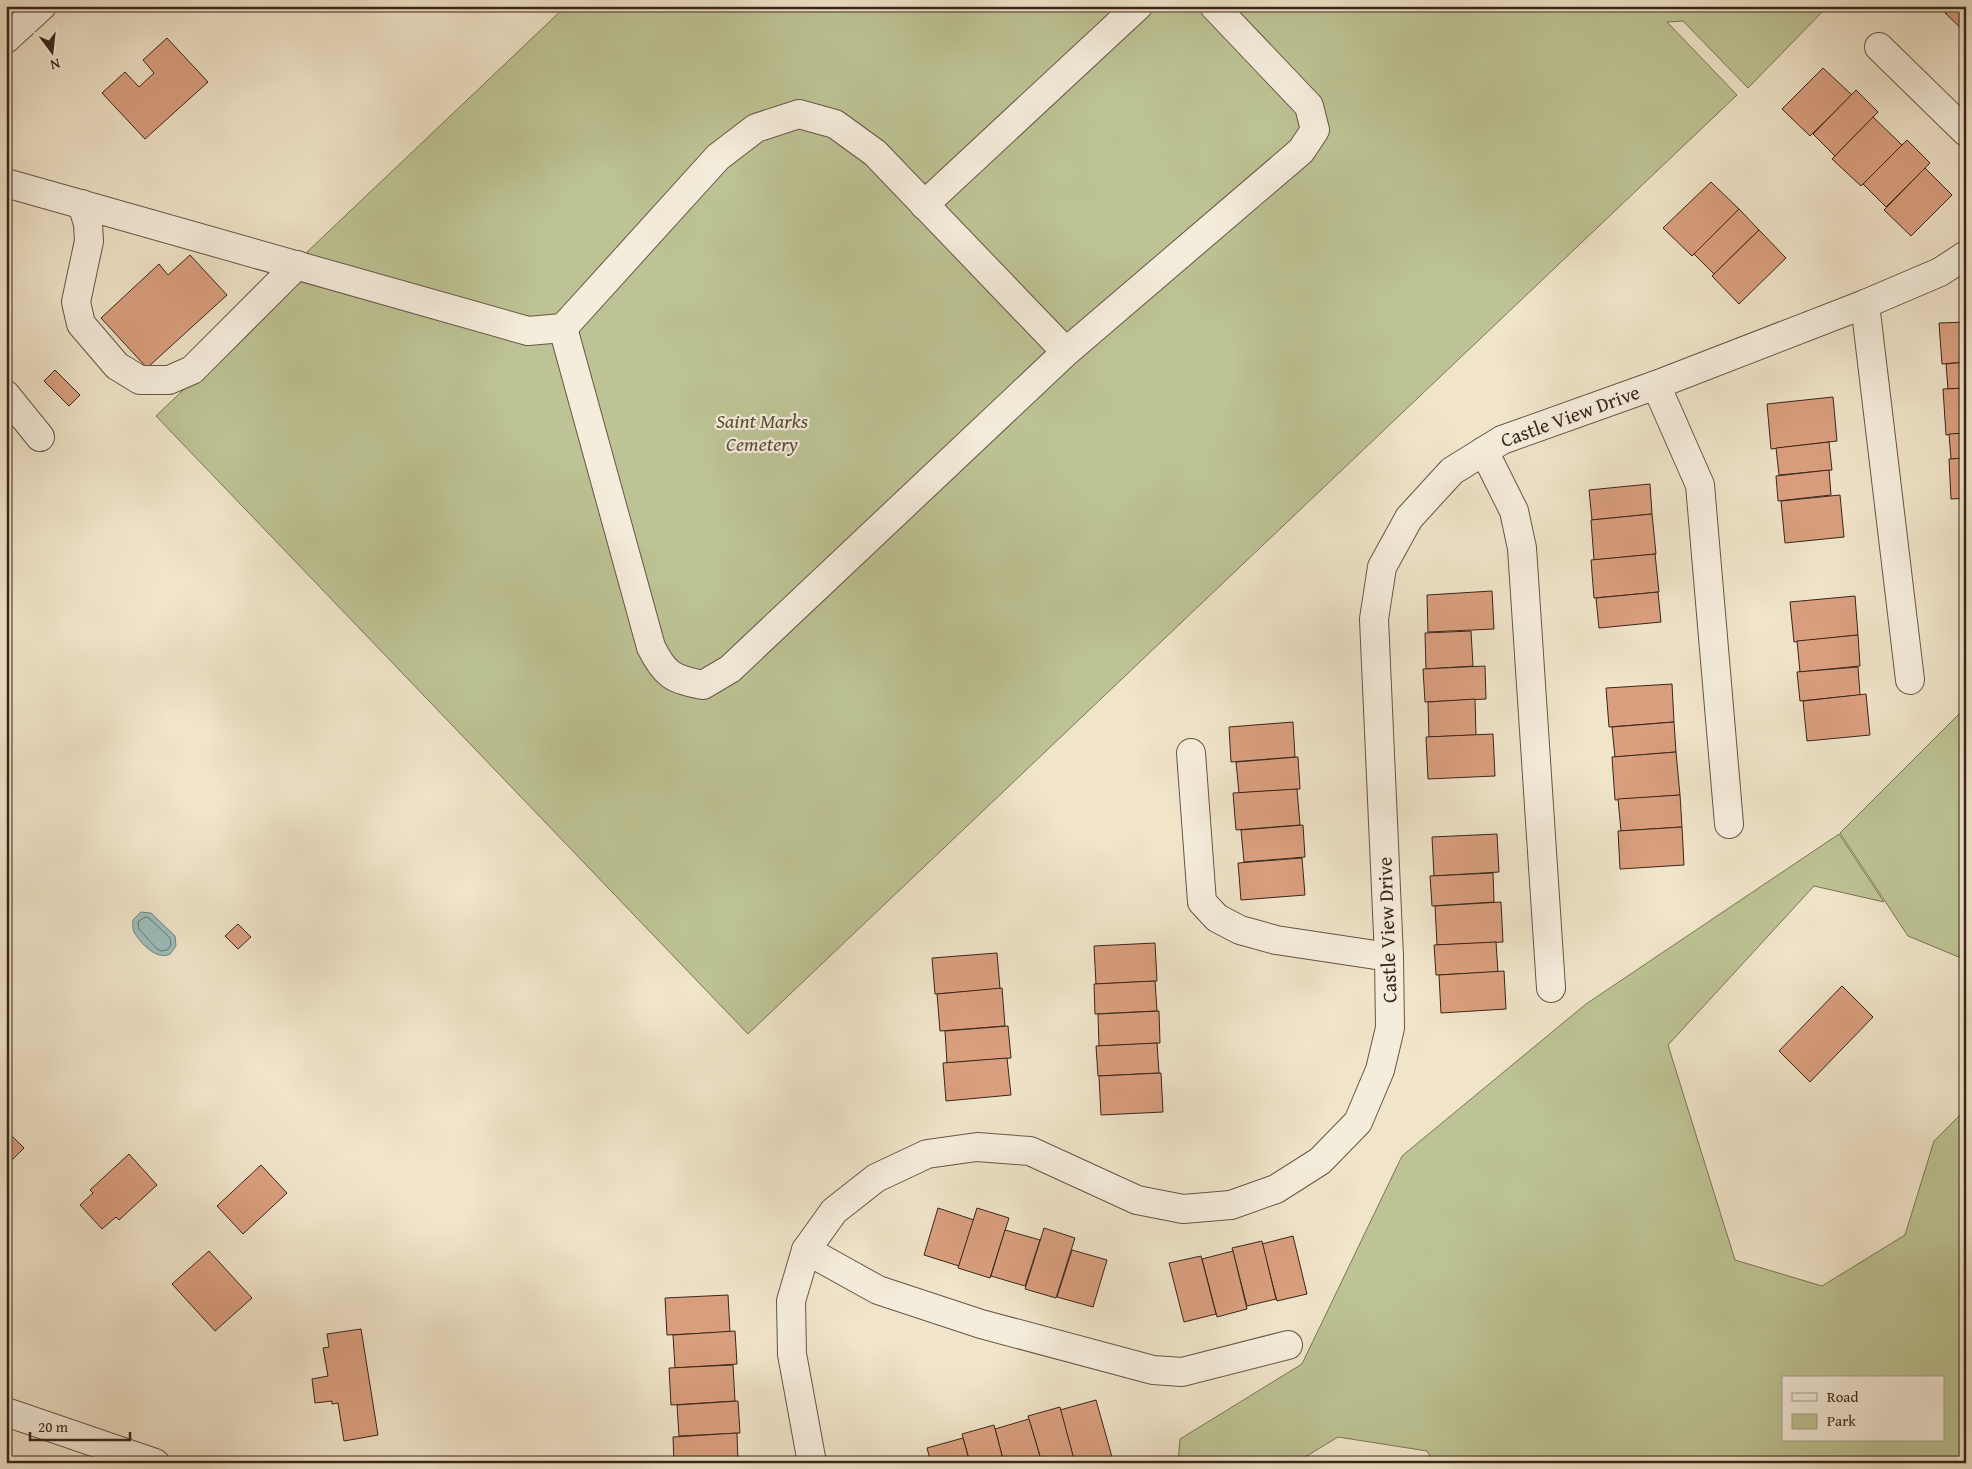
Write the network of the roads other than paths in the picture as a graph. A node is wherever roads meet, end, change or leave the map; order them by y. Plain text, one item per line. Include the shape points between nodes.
1 (42, 6) edge
2 (1138, 6) edge
3 (1214, 6) edge
4 (6, 39) edge
5 (1879, 46) dead end
6 (1966, 132) edge
7 (6, 183) edge
8 (82, 204) junction
9 (924, 205) junction
10 (1966, 255) edge
11 (297, 266) junction
12 (1865, 304) junction
13 (562, 328) junction
14 (1066, 352) junction
15 (1656, 385) junction
16 (6, 395) edge
17 (40, 437) dead end
18 (1484, 451) junction
19 (1910, 680) dead end
20 (1191, 753) dead end
21 (1729, 824) dead end
22 (1389, 957) junction
23 (1551, 988) dead end
24 (806, 1250) junction
25 (1288, 1345) dead end
26 (6, 1412) edge
27 (155, 1463) edge
28 (812, 1463) edge

1 - 4 street
2 - 9 street
3 - 14 street via 1309,106 1315,130 1301,150
5 - 6 street
7 - 8 street
8 - 11 street
8 - 11 street via 89,240 76,302 81,324 117,366 140,380 169,380 192,370
9 - 13 street via 875,153 835,124 799,114 756,128 718,157
9 - 14 street
10 - 12 street, Castle View Drive via 1940,272
11 - 13 street via 528,331
12 - 15 street, Castle View Drive
12 - 19 street
13 - 14 street via 650,647 661,667 679,681 702,685 730,669
15 - 18 street, Castle View Drive via 1502,440
15 - 21 street via 1700,485
16 - 17 street
18 - 22 street, Castle View Drive via 1452,471 1409,518 1382,567 1374,618
18 - 23 street via 1514,511 1522,548
20 - 22 street via 1202,902 1217,918 1240,930 1276,940
22 - 24 street, Castle View Drive via 1390,1028 1380,1070 1358,1122 1320,1161 1276,1189 1231,1205 1182,1209 1137,1200 1030,1152 976,1147 927,1154 876,1178 834,1212
24 - 25 street via 878,1290 981,1324 1153,1370 1182,1372
24 - 28 street, Castle View Drive via 791,1301 792,1354
26 - 27 street

